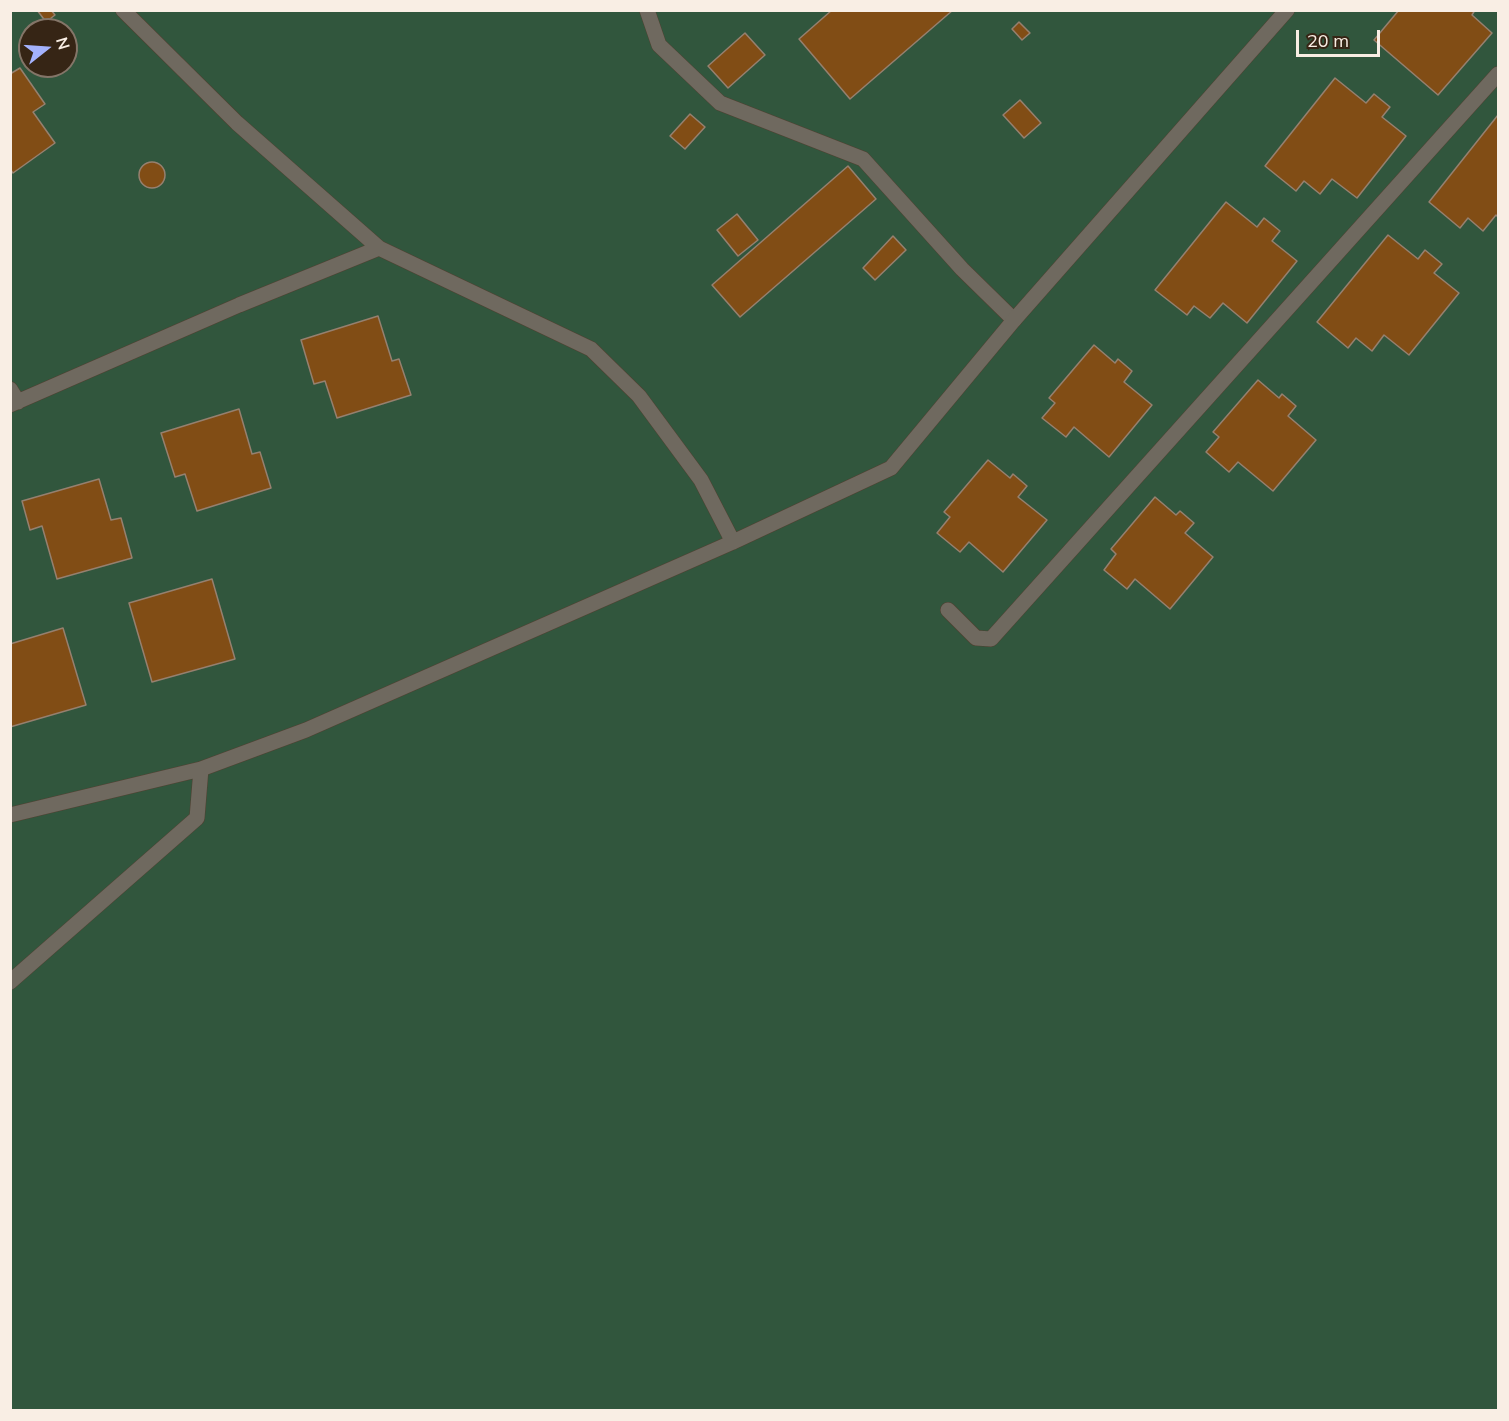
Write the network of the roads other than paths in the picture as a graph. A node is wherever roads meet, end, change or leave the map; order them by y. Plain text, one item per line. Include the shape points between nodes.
1 (123, 10) edge
2 (647, 10) edge
3 (1287, 10) edge
4 (1498, 75) edge
5 (379, 248) junction
6 (1014, 320) junction
7 (13, 399) edge
8 (733, 542) junction
9 (948, 610) dead end
10 (201, 769) junction
11 (10, 815) edge
12 (10, 982) edge

1 - 5 street via 237,123
2 - 6 street via 659,45 720,103 863,159 962,269
3 - 6 street
4 - 9 street via 992,639 976,638
5 - 7 street
5 - 8 street via 591,349 639,396 701,480
6 - 8 street via 891,468
8 - 10 street via 306,730
10 - 11 street
10 - 12 street via 197,818

